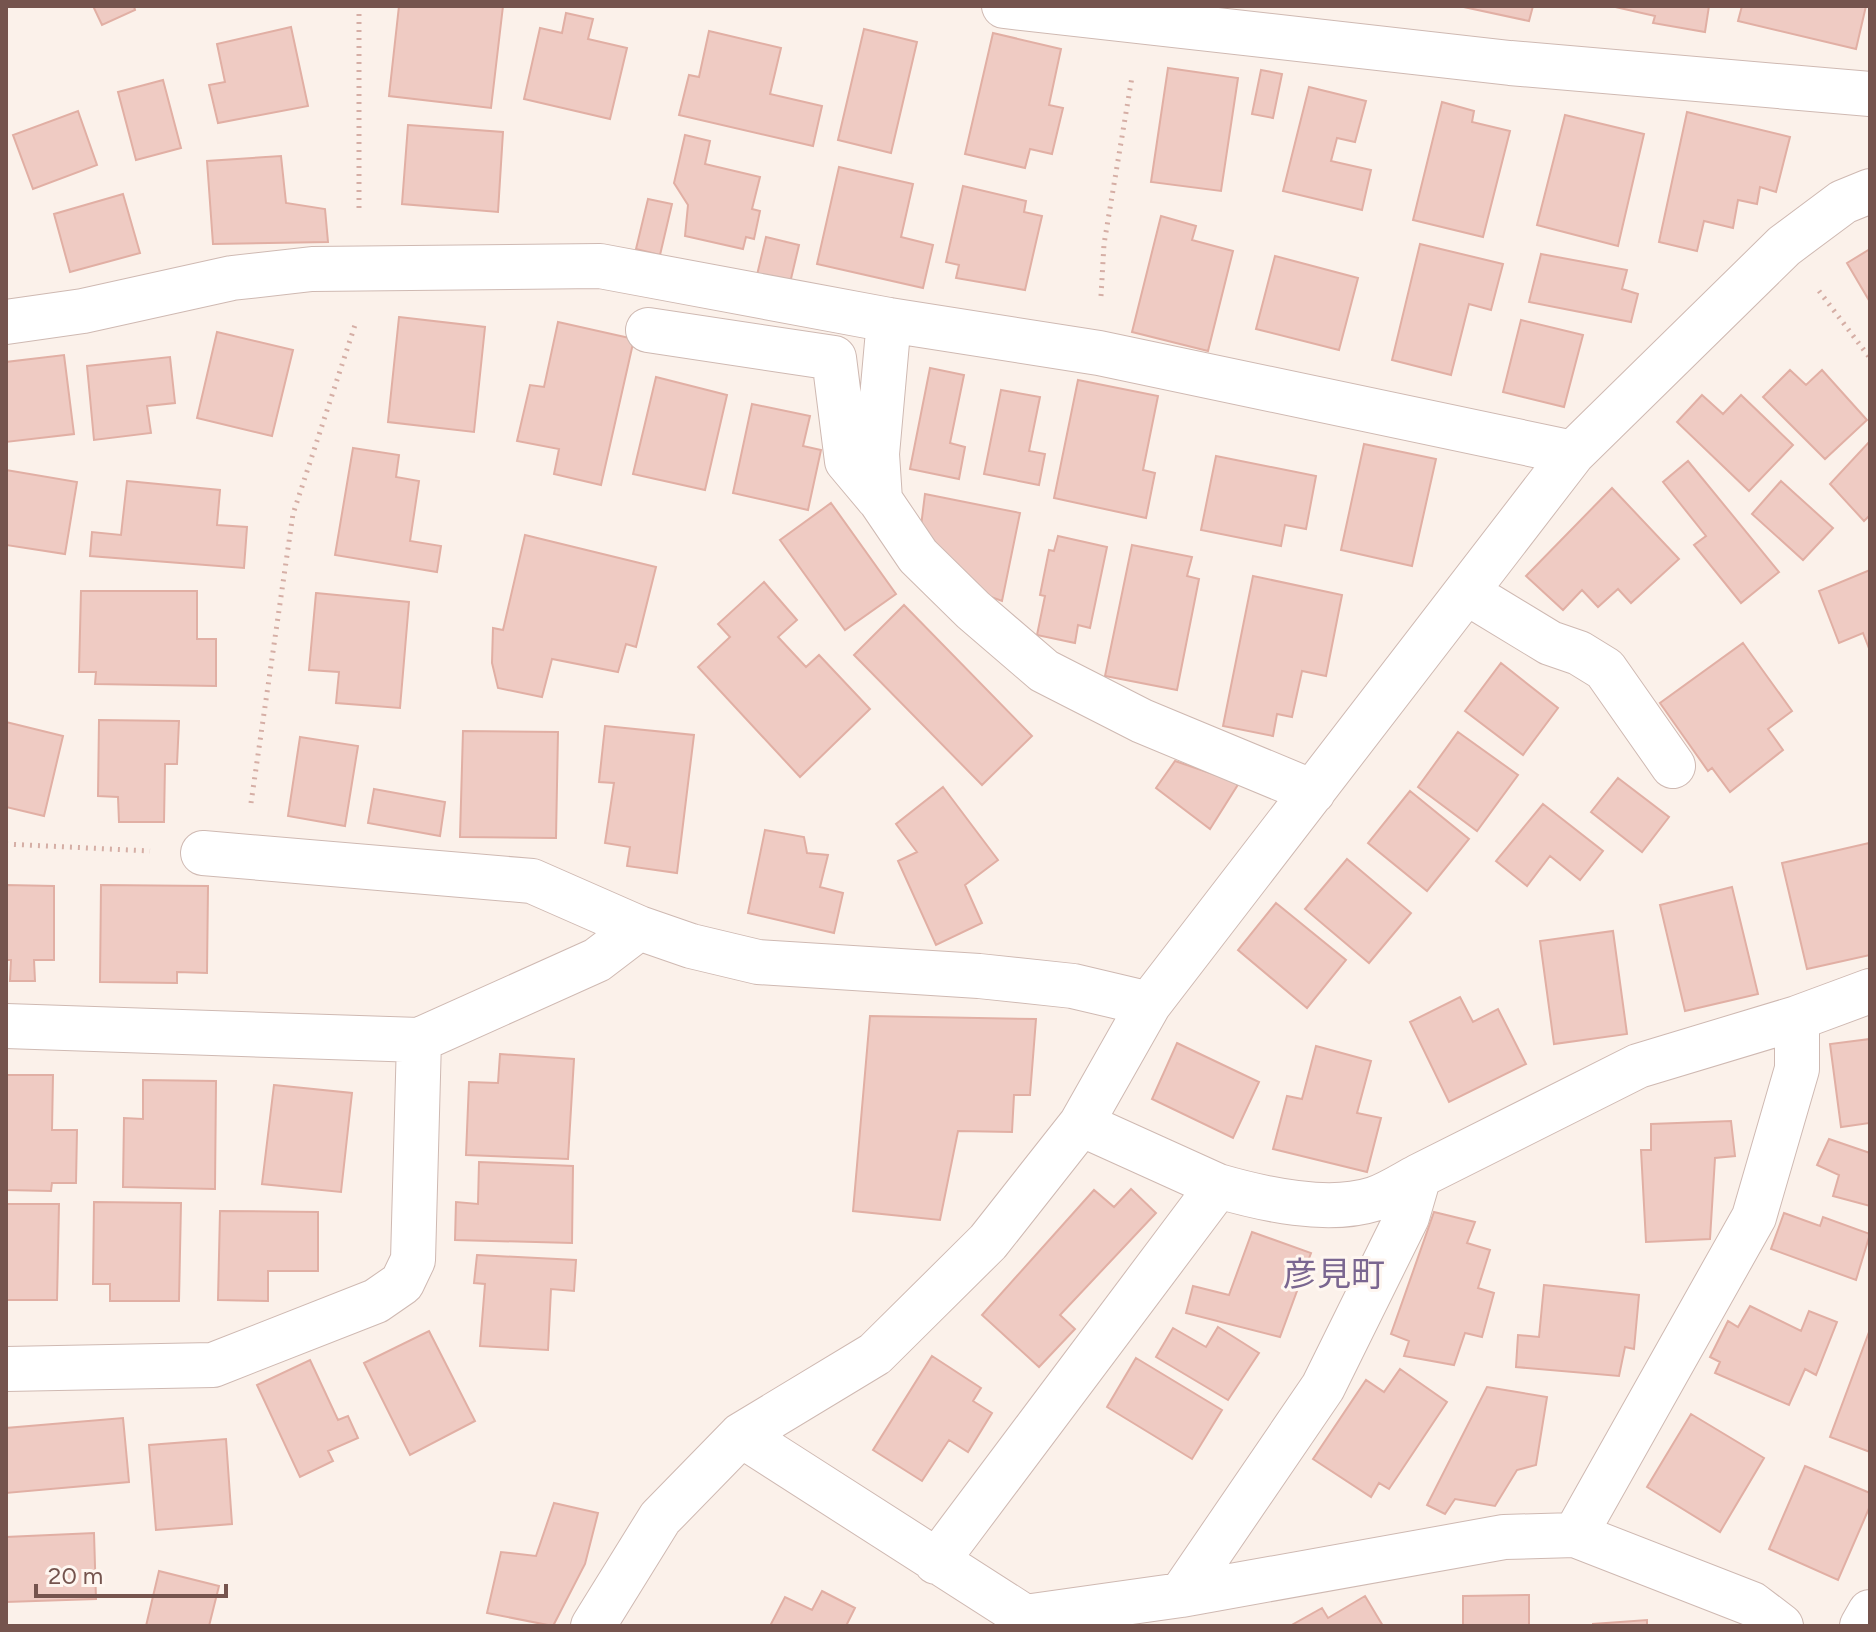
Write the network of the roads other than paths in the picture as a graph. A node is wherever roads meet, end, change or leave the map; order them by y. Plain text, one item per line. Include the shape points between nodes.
1 (1004, 6) edge
2 (1870, 94) edge
3 (1870, 191) edge
4 (889, 320) junction
5 (6, 322) edge
6 (648, 330) dead end
7 (1573, 453) junction
8 (880, 500) junction
9 (1466, 592) junction
10 (1673, 766) dead end
11 (1313, 792) junction
12 (222, 854) road end
13 (639, 928) junction
14 (1870, 991) edge
15 (1149, 1004) junction
16 (1797, 1018) junction
17 (6, 1026) edge
18 (419, 1040) junction
19 (1081, 1124) junction
20 (1419, 1176) junction
21 (1218, 1186) junction
22 (6, 1369) edge
23 (741, 1435) junction
24 (1575, 1535) junction
25 (936, 1562) junction
26 (1181, 1595) junction
27 (1870, 1612) edge
28 (1027, 1621) edge
29 (593, 1626) edge
30 (1781, 1626) edge
31 (1862, 1626) edge

1 - 2 street via 1510,63
3 - 7 street via 1843,202 1784,246
4 - 5 street via 600,266 312,269 232,278
4 - 7 street via 1099,353
4 - 8 street via 877,454
6 - 8 street via 834,358 847,461
7 - 9 street
8 - 11 street via 918,556 1044,671 1142,721
9 - 10 street via 1605,669
9 - 11 street
11 - 15 street
12 - 13 street via 532,881
13 - 15 street via 758,962 1073,986
13 - 18 street via 597,960
14 - 16 street
15 - 19 street
16 - 20 street via 1638,1066
16 - 24 street via 1797,1069 1754,1217
17 - 18 street
18 - 22 street via 413,1260 402,1283 376,1301 213,1365
19 - 21 street
19 - 23 street via 988,1242 875,1354
20 - 21 street via 1373,1199 1343,1203 1265,1199
20 - 26 street via 1407,1217 1323,1387
21 - 25 street
23 - 25 street
23 - 29 street via 660,1518
24 - 26 street via 1504,1537
24 - 30 street via 1752,1604
25 - 28 street
26 - 28 street
27 - 31 street

